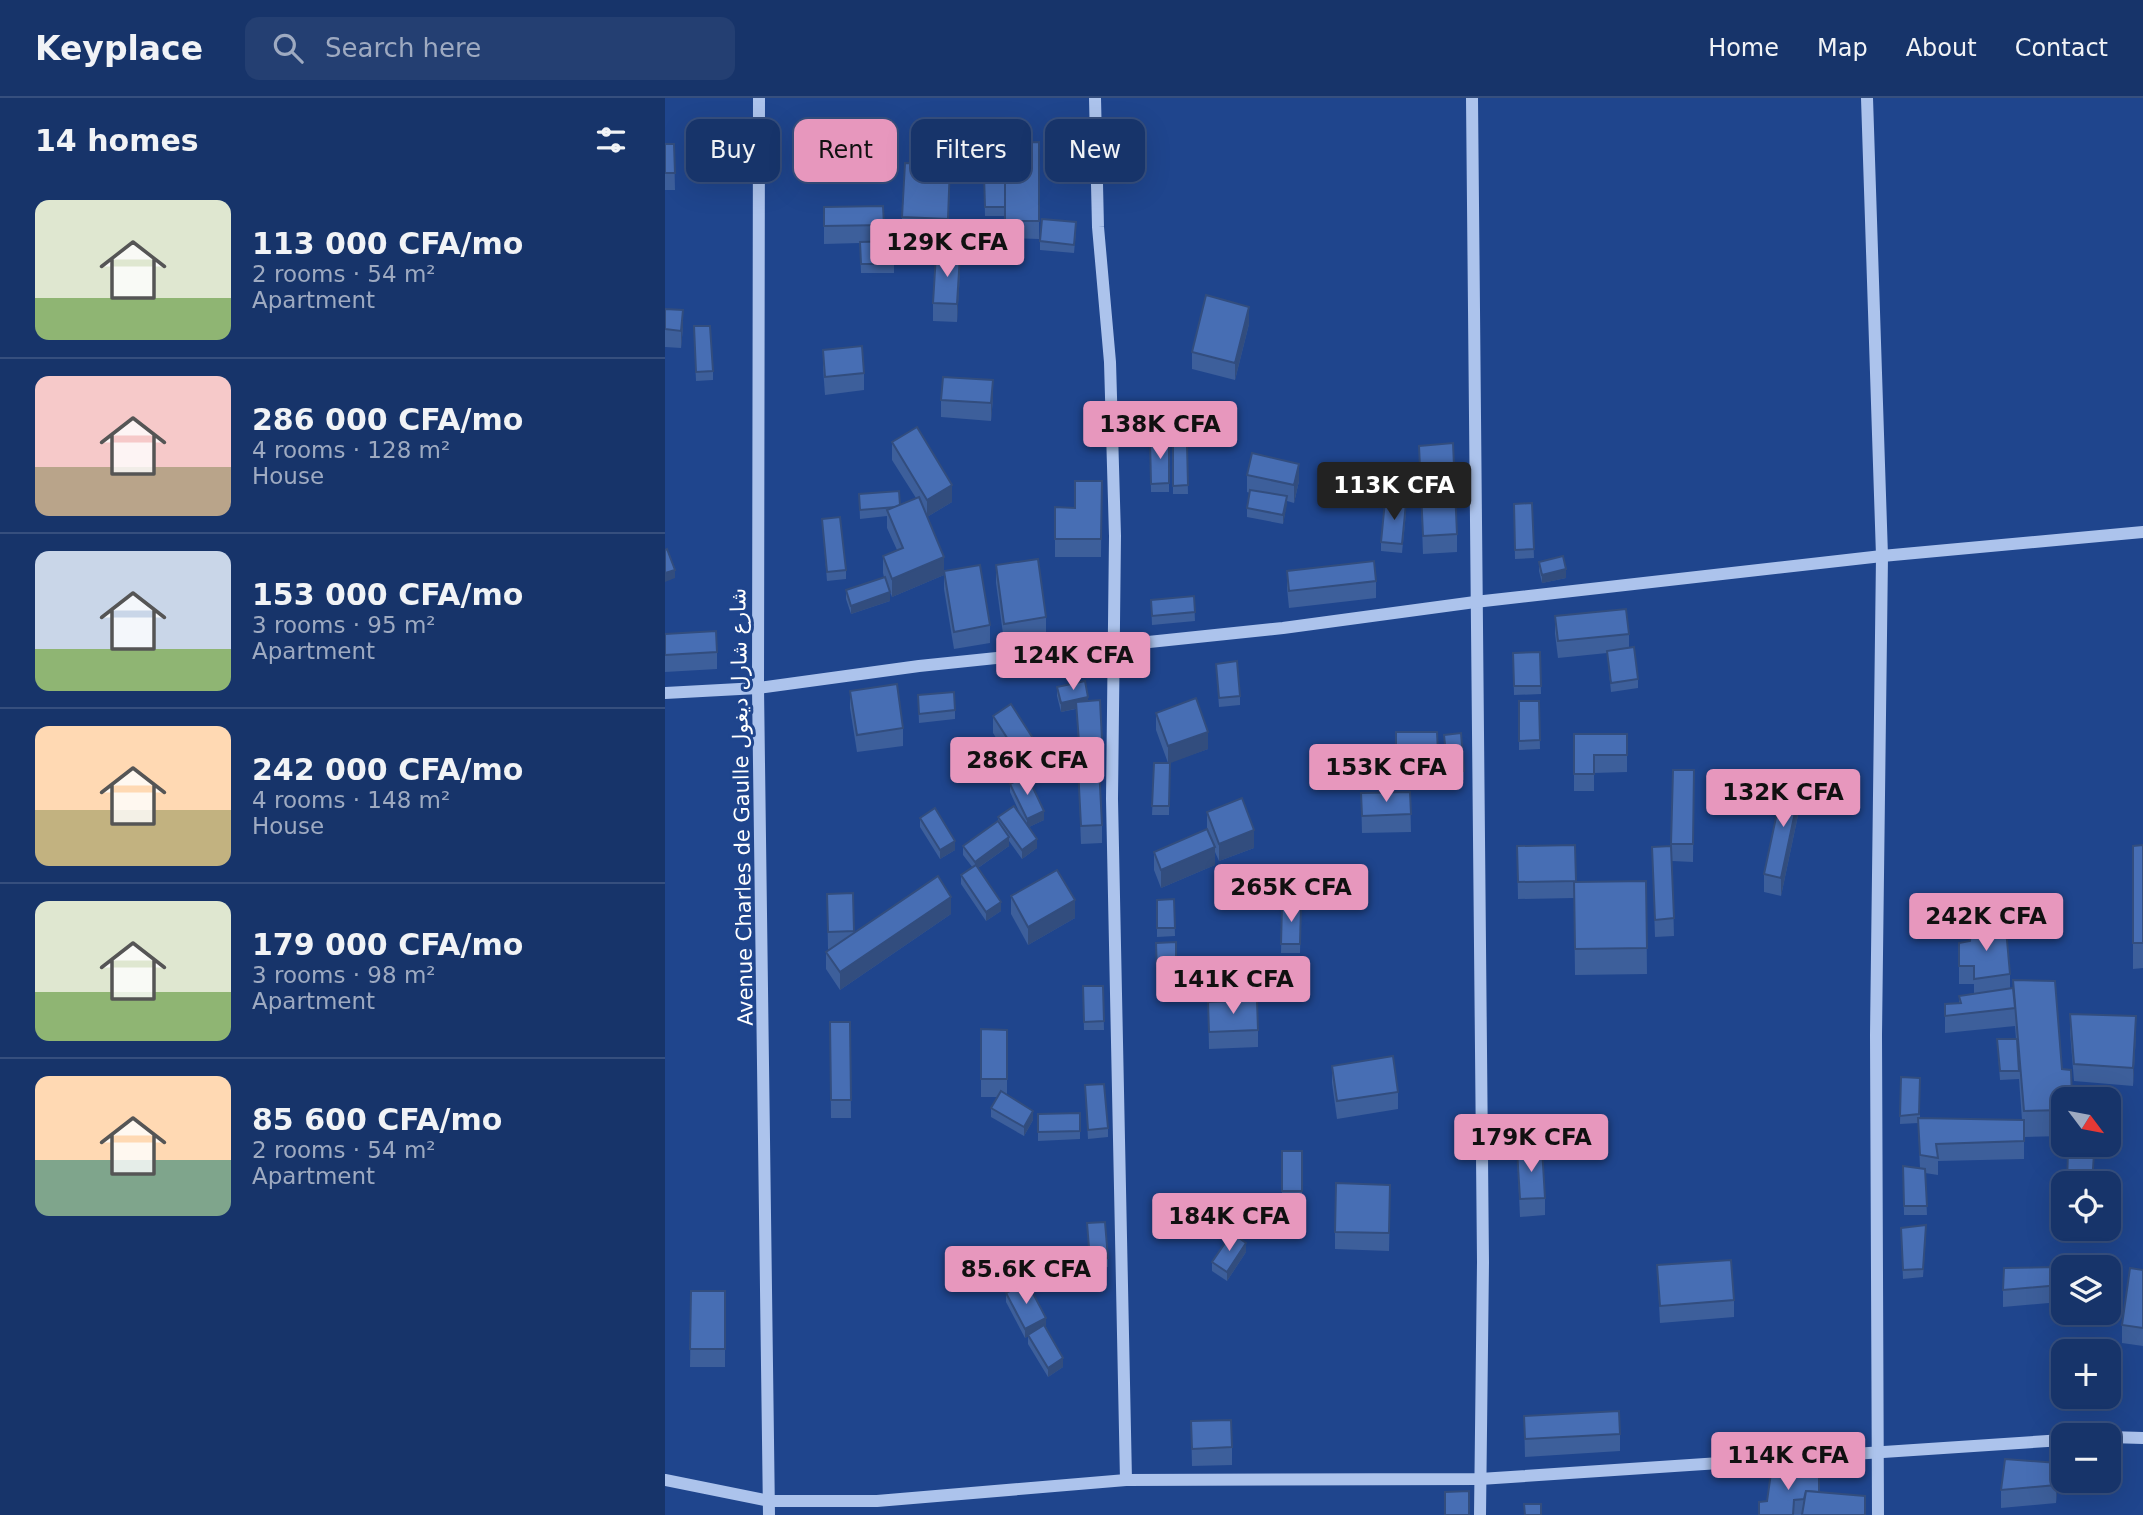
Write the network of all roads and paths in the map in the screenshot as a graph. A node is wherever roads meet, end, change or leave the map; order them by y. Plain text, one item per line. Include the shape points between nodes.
1 (759, 98) edge
2 (1095, 98) edge
3 (1472, 98) edge
4 (1867, 98) edge
5 (2143, 532) edge
6 (1882, 556) junction
7 (1475, 602) junction
8 (1115, 647) junction
9 (758, 688) junction
10 (665, 693) edge
11 (2121, 1437) edge
12 (2143, 1438) edge
13 (2051, 1441) edge
14 (1877, 1451) junction
15 (1480, 1479) junction
16 (665, 1480) edge
17 (1126, 1480) junction
18 (769, 1500) junction
19 (769, 1515) edge
20 (1480, 1515) edge
21 (1878, 1515) edge

1 - 9 street, Avenue Charles de Gaulle شارع شارل ديغول
2 - 8 street via 1098,227 1110,362
3 - 7 street
4 - 6 street
5 - 6 street
6 - 7 street
6 - 14 street
7 - 8 street
7 - 15 street via 1483,1262
8 - 9 street
8 - 17 street via 1112,813
9 - 10 street
9 - 18 street, Avenue Charles de Gaulle شارع شارل ديغول
11 - 12 street
13 - 14 street
14 - 15 street
14 - 21 street
15 - 17 street
15 - 20 street
16 - 18 street
17 - 18 street via 877,1501
18 - 19 street, Avenue Charles de Gaulle شارع شارل ديغول

